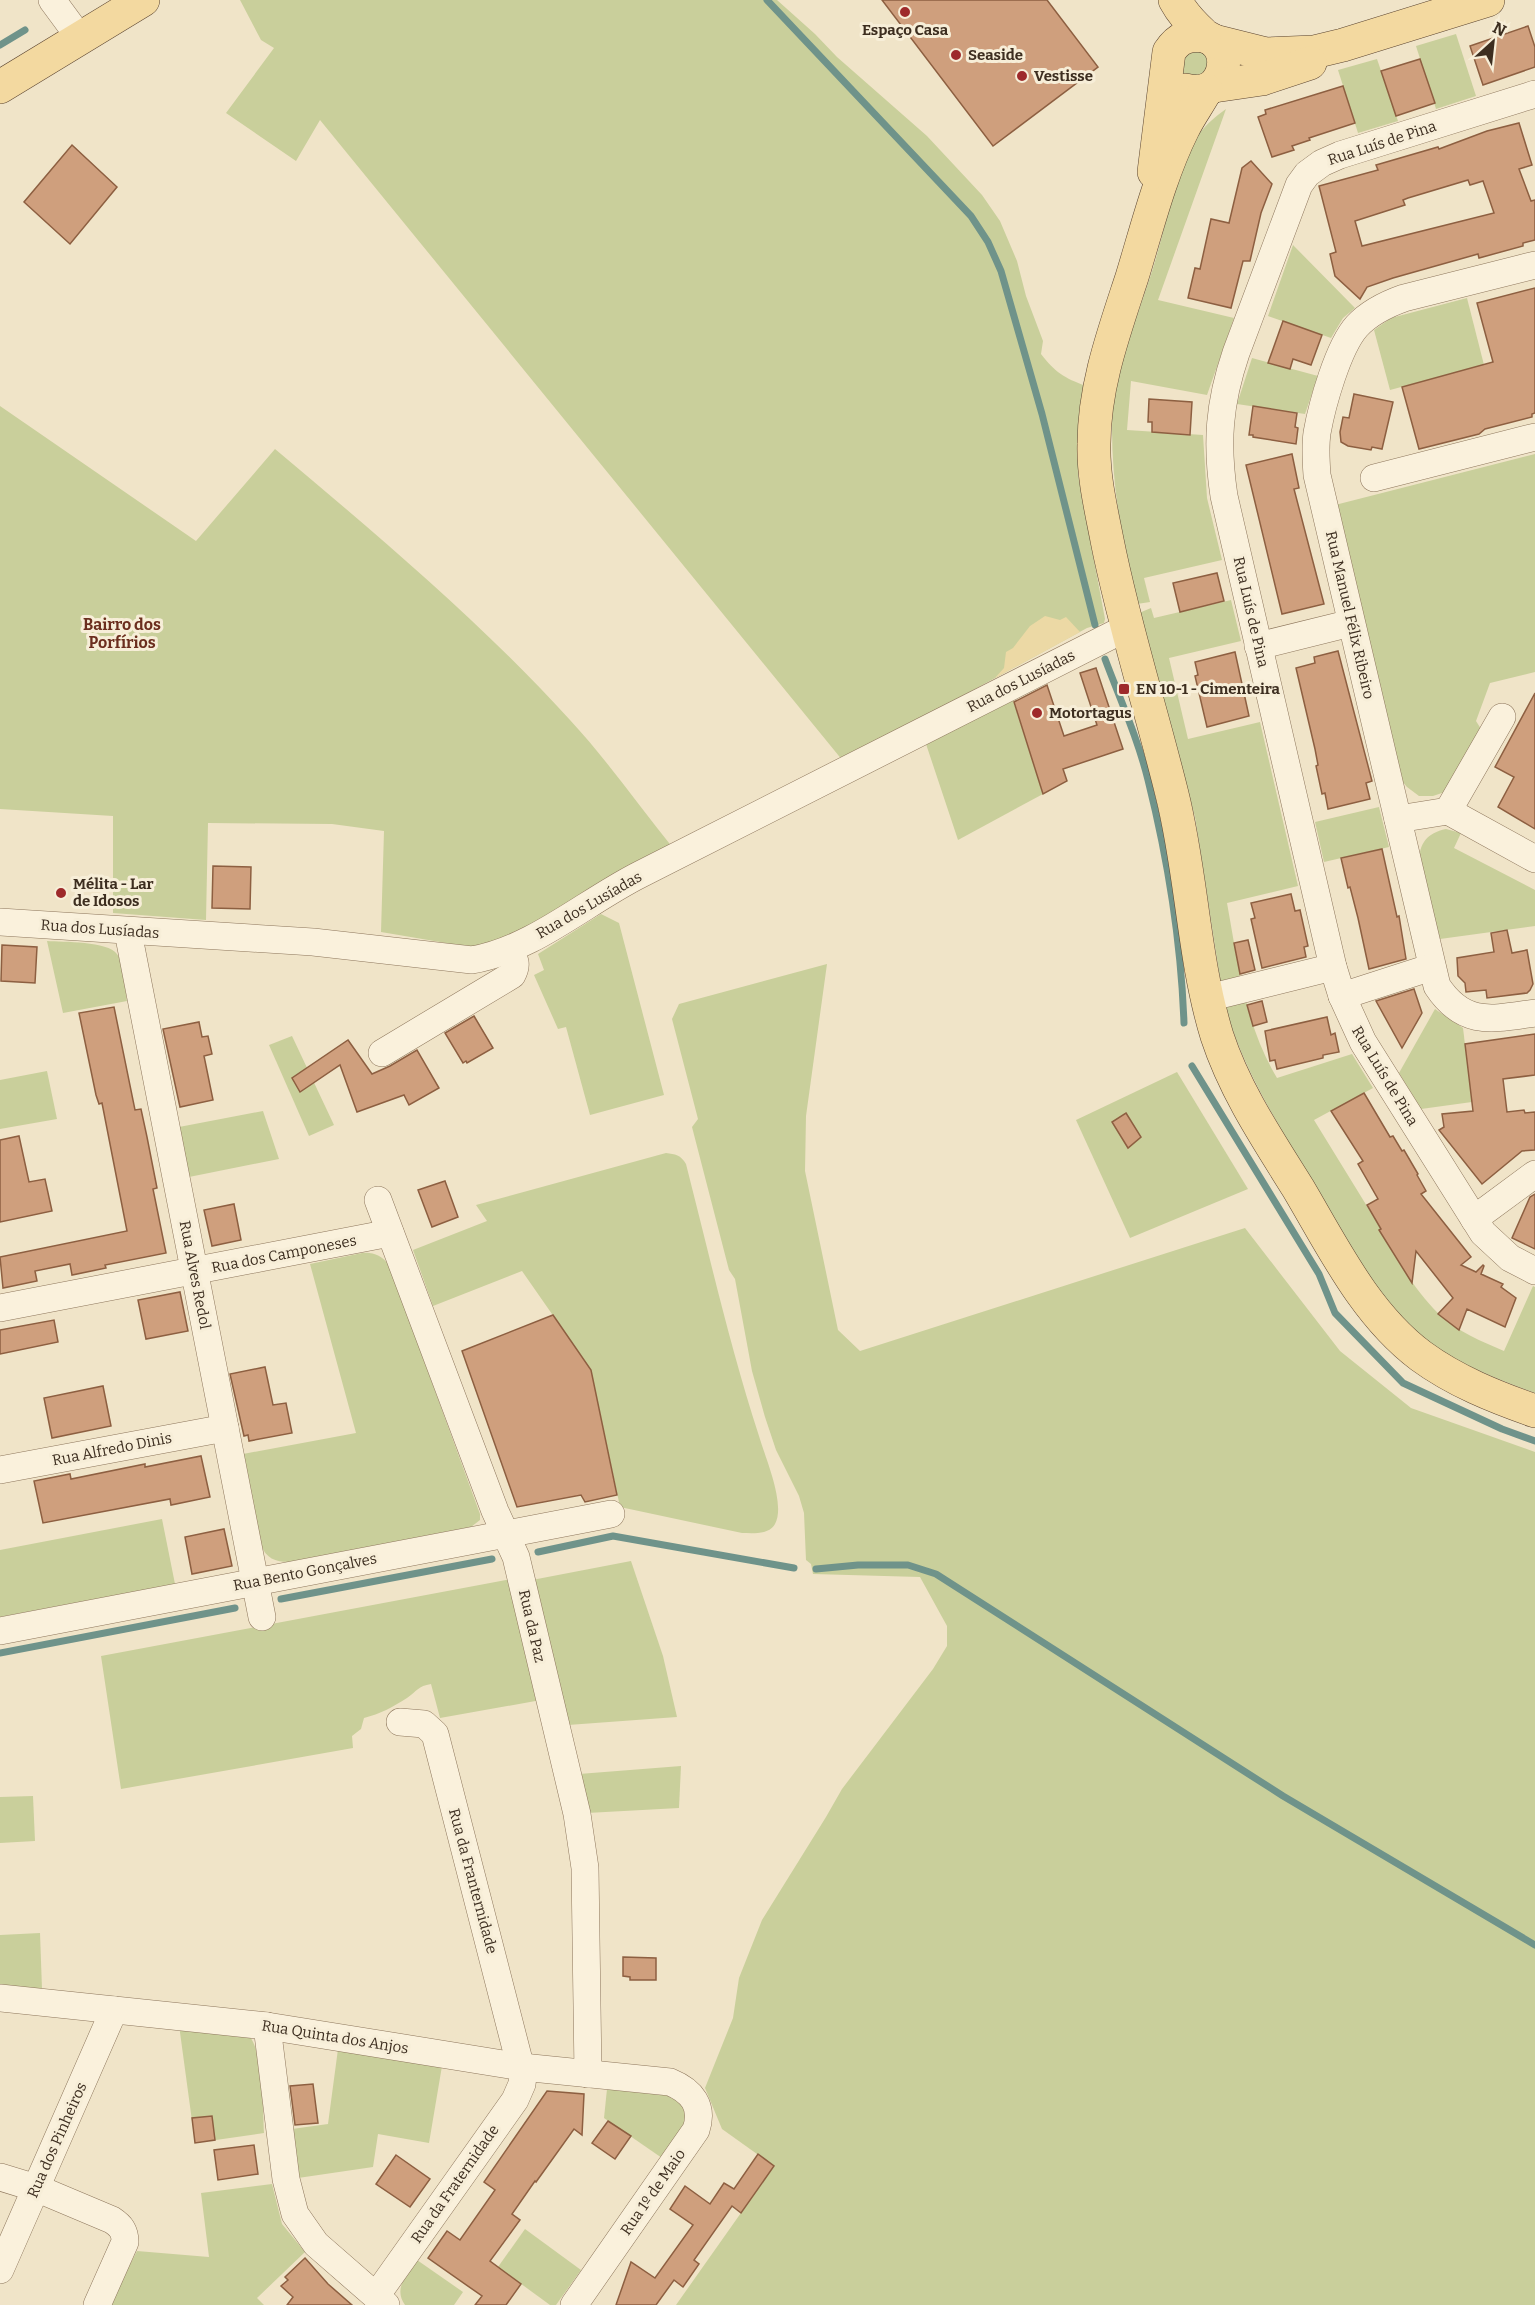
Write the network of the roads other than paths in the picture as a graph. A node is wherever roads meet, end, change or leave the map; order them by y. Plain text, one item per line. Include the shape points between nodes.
1 (52, 0) edge
2 (143, 0) edge
3 (1162, 0) edge
4 (1175, 0) edge
5 (1488, 0) edge
6 (80, 38) junction
7 (1209, 38) junction
8 (1343, 45) junction
9 (1168, 61) junction
10 (0, 87) edge
11 (1210, 88) junction
12 (1535, 94) edge
13 (1148, 227) junction
14 (1535, 265) edge
15 (1535, 437) edge
16 (1374, 478) dead end
17 (1352, 623) junction
18 (1126, 628) junction
19 (1258, 646) junction
20 (1502, 717) dead end
21 (1448, 811) junction
22 (1398, 819) junction
23 (1535, 860) edge
24 (0, 922) edge
25 (128, 932) junction
26 (509, 950) junction
27 (1333, 967) junction
28 (1432, 967) junction
29 (1220, 995) dead end
30 (1342, 996) junction
31 (1535, 1013) edge
32 (382, 1053) dead end
33 (1535, 1174) edge
34 (378, 1200) dead end
35 (1474, 1219) junction
36 (390, 1233) junction
37 (195, 1271) junction
38 (1535, 1271) edge
39 (0, 1308) edge
40 (1535, 1411) edge
41 (225, 1428) junction
42 (0, 1470) edge
43 (611, 1514) dead end
44 (507, 1534) junction
45 (254, 1581) junction
46 (262, 1617) dead end
47 (0, 1631) edge
48 (400, 1722) dead end
49 (0, 1998) edge
50 (114, 2010) junction
51 (267, 2026) junction
52 (522, 2067) junction
53 (588, 2074) junction
54 (670, 2082) joint
55 (0, 2177) edge
56 (36, 2188) junction
57 (0, 2270) edge
58 (381, 2300) edge
59 (97, 2305) edge
60 (574, 2305) edge

1 - 6 street
2 - 6 main road
3 - 9 main road
4 - 7 main road
5 - 8 main road
6 - 10 main road
7 - 8 main road via 1266,54 1314,52
7 - 9 main road via 1183,37 1175,43
7 - 11 main road via 1222,51 1224,64 1221,76
8 - 11 main road via 1287,72
9 - 11 main road via 1171,79 1186,91
9 - 13 main road
11 - 13 main road via 1172,154
12 - 19 street, Rua Luís de Pina via 1340,155 1322,163 1299,185 1227,378 1218,432 1224,496
13 - 18 main road via 1100,384 1094,443 1104,526
14 - 17 street, Rua Manuel Félix Ribeiro via 1394,302 1370,315 1347,339 1322,414 1315,454
15 - 16 street
17 - 19 street
17 - 22 street, Rua Manuel Félix Ribeiro
18 - 26 street, Rua dos Lusíadas via 629,880
18 - 40 main road via 1173,795 1217,1036 1244,1096 1358,1287 1396,1335 1443,1371
19 - 27 street, Rua Luís de Pina
20 - 21 street
21 - 22 street
21 - 23 street
22 - 28 street, Rua Manuel Félix Ribeiro
24 - 25 street, Rua dos Lusíadas
25 - 26 street, Rua dos Lusíadas via 313,942 472,960
25 - 37 street, Rua Alves Redol
26 - 32 street via 516,962 512,975
27 - 29 street
27 - 30 street, Rua Luís de Pina
28 - 30 street
28 - 31 street, Rua Manuel Félix Ribeiro via 1445,998 1468,1015 1483,1019
30 - 35 street, Rua Luís de Pina via 1363,1042
33 - 35 street
34 - 36 street, Rua da Paz
35 - 38 street, Rua Luís de Pina via 1495,1246
36 - 37 street, Rua dos Camponeses
36 - 44 street, Rua da Paz
37 - 39 street, Rua dos Camponeses
37 - 41 street, Rua Alves Redol
41 - 42 street, Rua Alfredo Dinis
41 - 45 street, Rua Alves Redol
43 - 44 street, Rua Bento Gonçalves
44 - 45 street, Rua Bento Gonçalves
44 - 53 street, Rua da Paz via 516,1557 582,1840
45 - 46 street, Rua Alves Redol
45 - 47 street, Rua Bento Gonçalves
48 - 52 street, Rua da Franternidade via 424,1724 435,1734
49 - 50 street, Rua Quinta dos Anjos
50 - 51 street, Rua Quinta dos Anjos
50 - 56 street, Rua dos Pinheiros
51 - 52 street, Rua Quinta dos Anjos
51 - 58 street via 286,2179 295,2214 316,2244
52 - 53 street, Rua Quinta dos Anjos
52 - 58 street, Rua da Fraternidade via 522,2084 515,2100
53 - 54 street, Rua Quinta dos Anjos
54 - 60 street, Rua 1º de Maio via 690,2093 696,2102 696,2130
55 - 56 street
56 - 57 street, Rua dos Pinheiros
56 - 59 street via 112,2220 124,2233 125,2242

